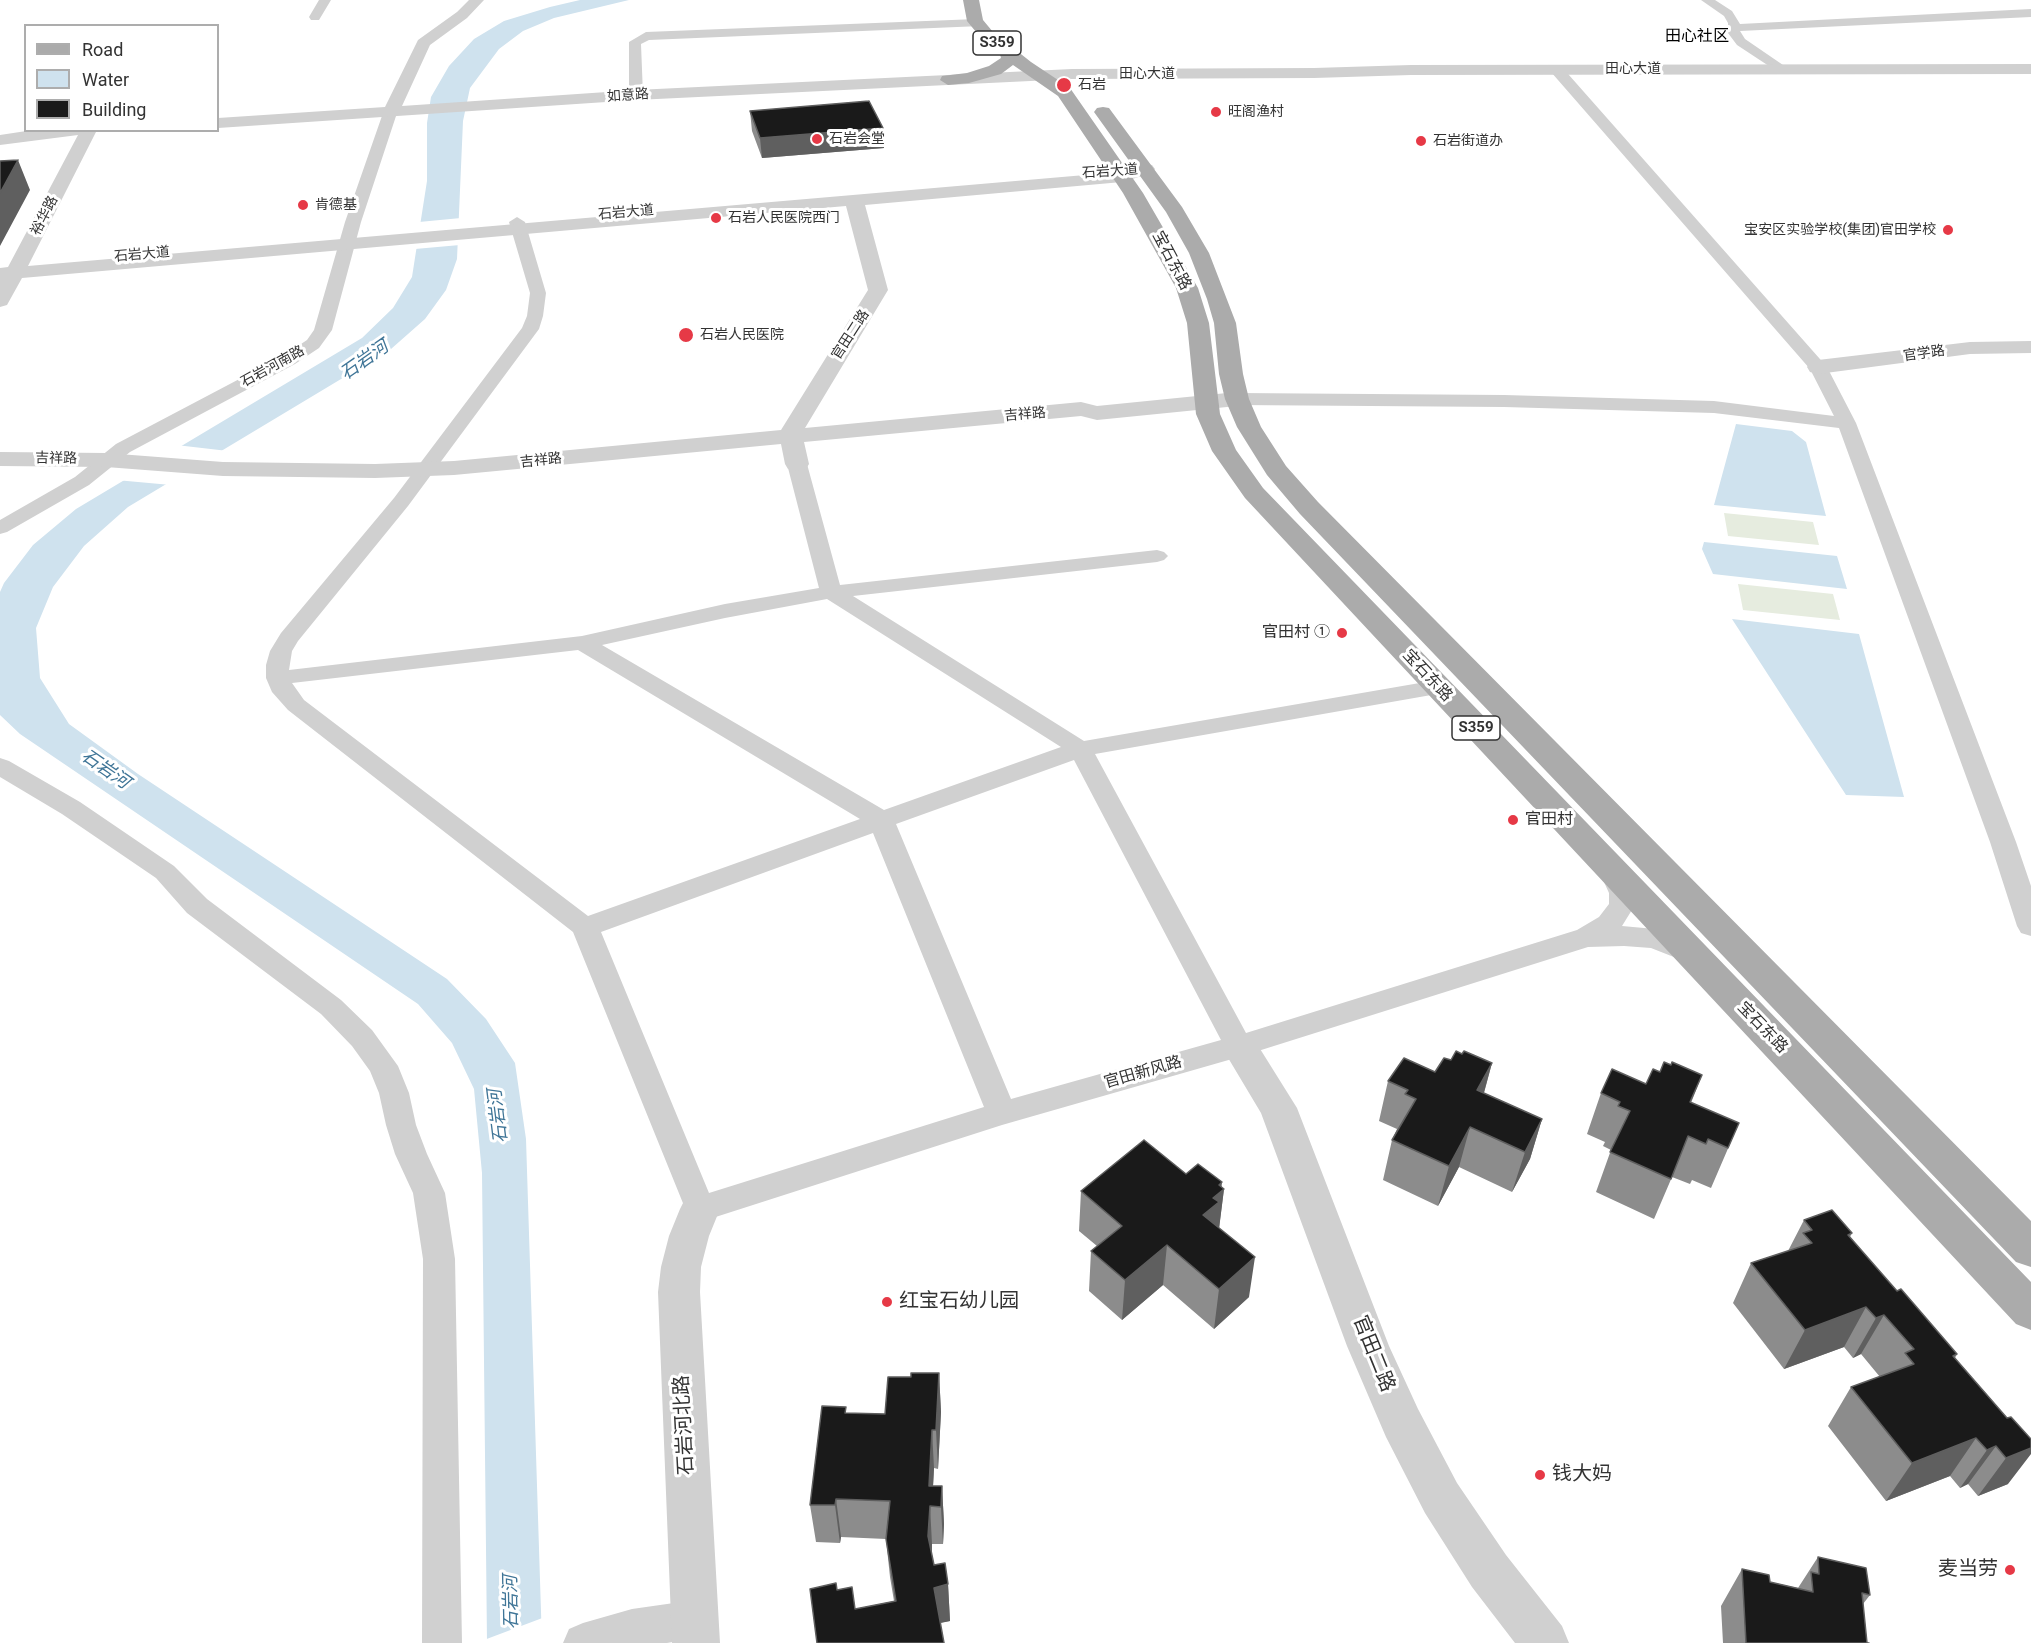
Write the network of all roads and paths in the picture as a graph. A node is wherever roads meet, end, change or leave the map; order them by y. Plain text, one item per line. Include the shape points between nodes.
1 (325, 0) edge
2 (477, 0) edge
3 (971, 0) edge
4 (1707, 0) edge
5 (2031, 13) edge
6 (315, 17) dead end
7 (977, 23) junction
8 (1734, 27) junction
9 (1008, 52) junction
10 (2031, 65) edge
11 (1774, 66) junction
12 (1057, 69) junction
13 (1556, 69) junction
14 (2031, 69) edge
15 (948, 80) junction
16 (636, 95) junction
17 (390, 112) junction
18 (219, 123) edge
19 (62, 132) edge
20 (88, 132) edge
21 (0, 140) edge
22 (1129, 173) junction
23 (854, 200) junction
24 (518, 226) junction
25 (347, 241) junction
26 (8, 270) edge
27 (0, 301) edge
28 (2031, 346) edge
29 (1818, 367) junction
30 (1205, 398) junction
31 (1237, 399) junction
32 (1847, 423) junction
33 (792, 437) junction
34 (0, 459) edge
35 (106, 460) junction
36 (797, 464) joint
37 (425, 470) junction
38 (0, 528) edge
39 (1158, 556) dead end
40 (831, 592) junction
41 (582, 643) junction
42 (278, 678) junction
43 (1437, 687) junction
44 (1080, 749) junction
45 (0, 766) edge
46 (881, 820) junction
47 (1612, 871) junction
48 (2031, 926) edge
49 (585, 927) junction
50 (1587, 937) junction
51 (1697, 960) junction
52 (1239, 1046) junction
53 (1002, 1113) junction
54 (700, 1209) junction
55 (2031, 1249) edge
56 (2030, 1306) edge
57 (696, 1631) edge
58 (442, 1643) edge
59 (583, 1643) edge
60 (1545, 1643) edge

1 - 6 street
2 - 17 street via 423,43
3 - 7 main road, S359
4 - 8 street via 1728,14
5 - 8 street
7 - 9 main road, 宝石东路 / S359
7 - 16 street via 646,36 635,42
8 - 11 street via 1741,42
9 - 12 main road, 宝石东路 / S359
9 - 15 main road via 1009,60 995,70
10 - 11 street, 田心大道
11 - 12 street, 田心大道
11 - 13 street, 田心大道
11 - 14 street, 田心大道
12 - 13 street, 田心大道
12 - 15 street, 如意路
12 - 22 main road, 宝石东路 / S359 via 1064,92
13 - 29 street
15 - 16 street, 如意路
16 - 17 street, 如意路
17 - 18 street, 如意路
17 - 25 street, 石岩河南路
19 - 21 street
20 - 26 street, 裕华路
22 - 23 street, 石岩大道
22 - 24 street, 石岩大道
22 - 30 main road, 宝石东路 / S359 via 1190,296 1200,331
22 - 31 main road, 宝石东路 / S359 via 1187,231 1209,276 1225,323
23 - 24 street, 石岩大道
23 - 33 street, 官田二路 via 878,290 795,424
24 - 25 street, 石岩大道
24 - 37 street via 538,293 535,316 523,341
25 - 26 street, 石岩大道
25 - 35 street, 石岩河南路 via 323,330 313,344
26 - 27 street, 裕华路
28 - 29 street, 官学路 via 1970,348
29 - 32 street
30 - 31 street, 吉祥路
30 - 33 street, 吉祥路 via 1097,412 1081,410
30 - 43 main road, 宝石东路 / S359 via 1224,451 1254,493
31 - 32 street via 1714,407
31 - 55 main road, 宝石东路 / S359 via 1263,452 1298,495
32 - 48 street
33 - 36 street
33 - 37 street, 吉祥路
34 - 35 street, 吉祥路
35 - 37 street, 吉祥路 via 205,468
35 - 38 street, 石岩河南路 via 90,476
36 - 40 street
37 - 42 street via 289,638 279,658
39 - 40 street
40 - 41 street
40 - 44 street
41 - 42 street
41 - 46 street
42 - 49 street via 296,705
43 - 44 street
43 - 47 main road, 宝石东路 / S359
44 - 46 street
44 - 52 street
45 - 58 street via 71,808 165,872 197,906 331,1007 362,1038 382,1066 411,1154 429,1193 439,1259
46 - 49 street
46 - 53 street
47 - 50 street, 官田新风路 via 1622,893 1622,905 1609,924
47 - 51 main road, 宝石东路 / S359
49 - 54 street
50 - 51 street, 官田新风路 via 1655,939 1679,947
50 - 52 street, 官田新风路
51 - 56 main road, 宝石东路 / S359
52 - 53 street, 官田新风路
52 - 60 street, 官田二路 via 1286,1126 1368,1346 1402,1423 1453,1516 1489,1571
53 - 54 street, 官田新风路
54 - 57 street, 石岩河北路 via 681,1267 679,1292
57 - 59 street via 632,1629

